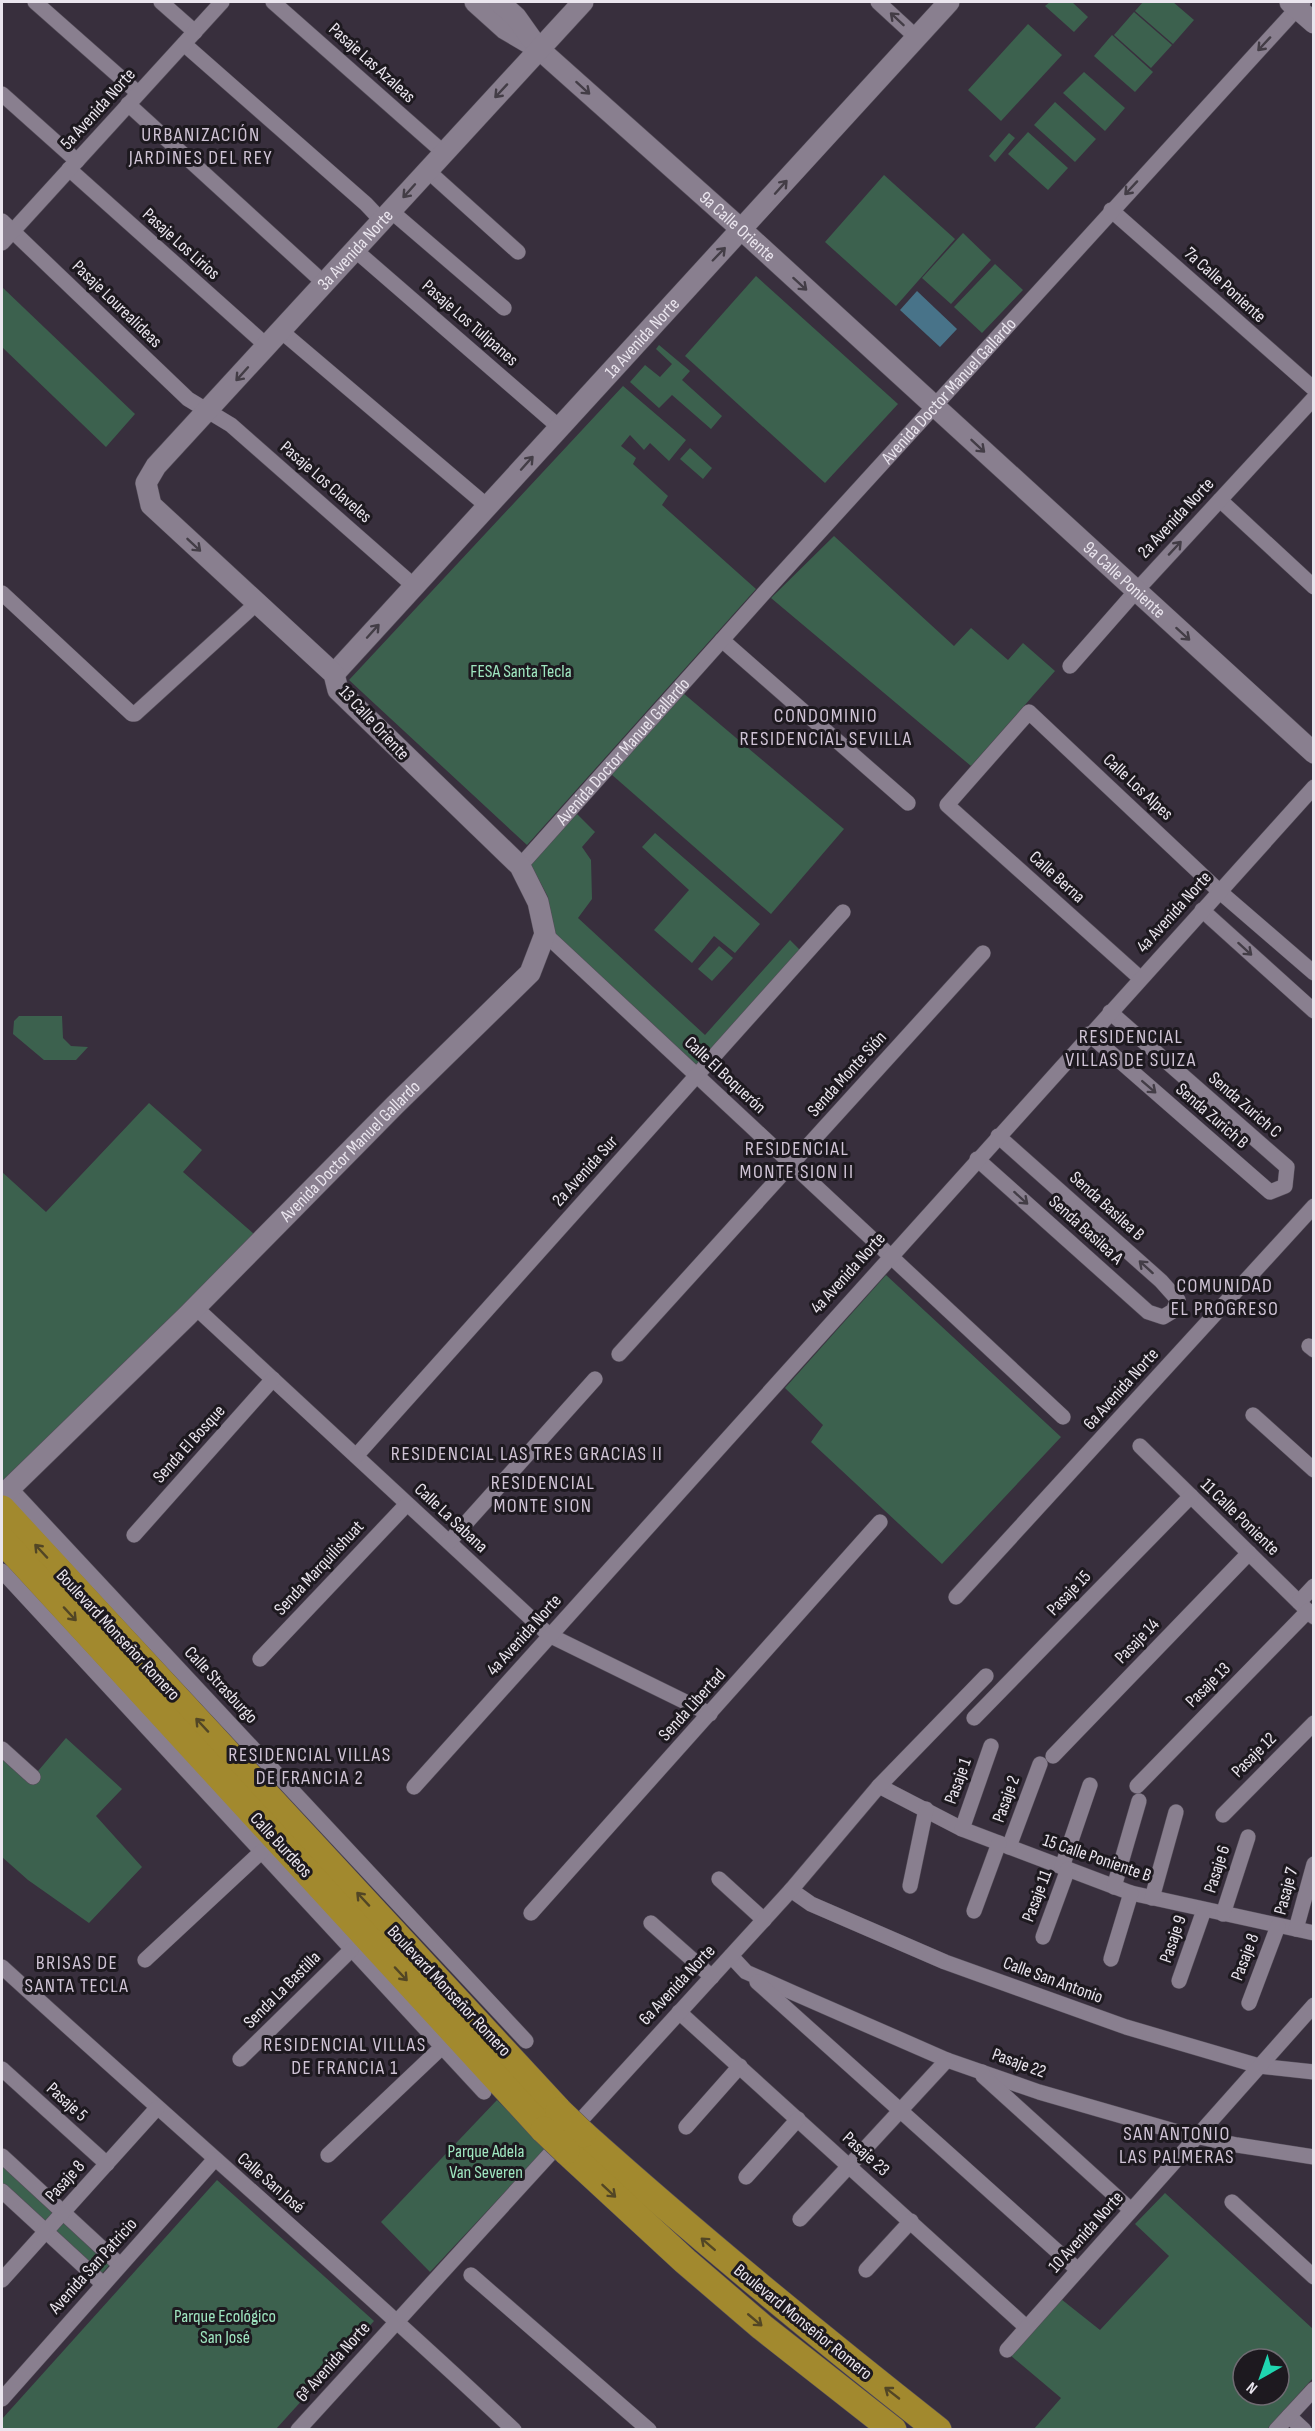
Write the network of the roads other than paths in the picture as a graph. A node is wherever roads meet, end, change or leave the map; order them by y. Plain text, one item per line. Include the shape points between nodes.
1 (35, 2) edge
2 (162, 2) edge
3 (222, 2) edge
4 (273, 2) edge
5 (475, 2) edge
6 (499, 2) edge
7 (583, 2) edge
8 (878, 2) edge
9 (949, 2) edge
10 (1297, 4) edge
11 (1314, 23) edge
12 (195, 32) junction
13 (916, 37) junction
14 (184, 44) junction
15 (539, 49) junction
16 (2, 94) edge
17 (133, 99) junction
18 (444, 153) junction
19 (73, 165) junction
20 (428, 171) junction
21 (1111, 210) junction
22 (387, 216) junction
23 (742, 230) junction
24 (5, 232) edge
25 (355, 250) junction
26 (518, 252) dead end
27 (324, 283) junction
28 (504, 308) dead end
29 (274, 339) junction
30 (1314, 389) edge
31 (1314, 398) edge
32 (934, 406) junction
33 (208, 412) junction
34 (559, 427) junction
35 (1220, 500) junction
36 (151, 505) joint
37 (487, 506) junction
38 (414, 586) junction
39 (1314, 587) edge
40 (1136, 591) junction
41 (2, 593) edge
42 (257, 603) junction
43 (722, 640) junction
44 (1070, 666) dead end
45 (334, 674) junction
46 (1029, 712) joint
47 (1314, 753) edge
48 (1314, 787) edge
49 (908, 802) dead end
50 (520, 866) junction
51 (1220, 891) junction
52 (1202, 910) junction
53 (843, 912) dead end
54 (545, 934) junction
55 (983, 953) dead end
56 (1314, 973) edge
57 (1140, 978) junction
58 (1314, 1011) edge
59 (1110, 1012) junction
60 (1089, 1034) junction
61 (696, 1076) junction
62 (998, 1136) junction
63 (977, 1159) junction
64 (791, 1164) junction
65 (1285, 1185) joint
66 (1314, 1206) edge
67 (890, 1256) junction
68 (195, 1307) junction
69 (1173, 1311) joint
70 (619, 1354) dead end
71 (273, 1379) junction
72 (595, 1379) dead end
73 (1253, 1415) dead end
74 (1063, 1417) dead end
75 (1140, 1446) dead end
76 (356, 1456) junction
77 (1314, 1470) edge
78 (1191, 1496) junction
79 (4, 1497) edge
80 (407, 1504) junction
81 (880, 1522) dead end
82 (134, 1535) dead end
83 (2, 1540) edge
84 (449, 1542) junction
85 (1249, 1553) junction
86 (2, 1571) edge
87 (1314, 1586) edge
88 (956, 1597) dead end
89 (1307, 1610) edge
90 (549, 1635) junction
91 (260, 1659) dead end
92 (986, 1676) dead end
93 (710, 1714) junction
94 (974, 1718) dead end
95 (1314, 1723) edge
96 (991, 1746) dead end
97 (2, 1749) edge
98 (1046, 1760) joint
99 (33, 1777) dead end
100 (1090, 1785) dead end
101 (1137, 1785) dead end
102 (879, 1786) junction
103 (414, 1787) dead end
104 (1139, 1802) dead end
105 (926, 1809) junction
106 (1176, 1812) dead end
107 (1223, 1815) dead end
108 (962, 1829) junction
109 (1248, 1837) dead end
110 (1004, 1845) junction
111 (261, 1852) junction
112 (1314, 1864) edge
113 (1065, 1868) junction
114 (719, 1879) dead end
115 (910, 1886) dead end
116 (1114, 1887) junction
117 (791, 1890) junction
118 (1131, 1893) junction
119 (1152, 1898) junction
120 (1204, 1910) junction
121 (974, 1911) dead end
122 (531, 1913) dead end
123 (1223, 1914) junction
124 (764, 1920) junction
125 (651, 1923) dead end
126 (1278, 1926) junction
127 (1296, 1929) junction
128 (1314, 1933) edge
129 (1042, 1937) dead end
130 (351, 1950) junction
131 (731, 1956) junction
132 (1110, 1959) dead end
133 (145, 1960) dead end
134 (2, 1968) edge
135 (746, 1972) junction
136 (712, 1977) junction
137 (1179, 1981) dead end
138 (1249, 2003) dead end
139 (1314, 2005) edge
140 (679, 2012) junction
141 (526, 2041) dead end
142 (442, 2047) junction
143 (240, 2059) dead end
144 (947, 2060) junction
145 (1259, 2066) junction
146 (740, 2067) junction
147 (2, 2069) edge
148 (981, 2070) junction
149 (1314, 2072) edge
150 (484, 2092) dead end
151 (157, 2108) junction
152 (900, 2110) junction
153 (798, 2119) junction
154 (552, 2121) junction
155 (686, 2127) dead end
156 (1197, 2135) junction
157 (574, 2142) junction
158 (328, 2155) dead end
159 (2, 2156) edge
160 (1314, 2157) edge
161 (214, 2160) junction
162 (107, 2164) junction
163 (850, 2166) junction
164 (746, 2177) dead end
165 (2, 2191) edge
166 (1232, 2202) dead end
167 (1131, 2210) junction
168 (63, 2212) junction
169 (800, 2219) dead end
170 (911, 2221) junction
171 (45, 2232) junction
172 (120, 2265) junction
173 (866, 2270) dead end
174 (1078, 2270) junction
175 (471, 2275) dead end
176 (1314, 2277) edge
177 (2, 2278) edge
178 (103, 2284) junction
179 (397, 2320) junction
180 (1026, 2327) junction
181 (1007, 2350) dead end
182 (1314, 2389) edge
183 (2, 2399) edge
184 (1289, 2416) junction
185 (298, 2430) edge
186 (514, 2430) edge
187 (649, 2430) edge
188 (892, 2430) edge
189 (938, 2430) edge
190 (1276, 2430) edge
191 (1304, 2430) edge

1 - 17 street
2 - 12 street
3 - 12 street, 5a Avenida Norte
4 - 18 street, Pasaje Las Azaleas
5 - 15 street, 9a Calle Oriente via 506,29
6 - 15 street, 9a Calle Oriente via 516,17
7 - 15 street, 3a Avenida Norte
13 -> 8 street
9 - 13 street, 1a Avenida Norte
10 - 11 street
10 -> 21 street, Avenida Doctor Manuel Gallardo
12 - 14 street, 5a Avenida Norte
23 -> 13 street, 1a Avenida Norte
14 - 17 street, 5a Avenida Norte
14 - 22 street via 366,204
15 -> 18 street, 3a Avenida Norte
15 -> 23 street, 9a Calle Oriente
16 - 19 street, Pasaje Los Lirios
17 - 19 street, 5a Avenida Norte
17 - 27 street
18 - 20 street, 3a Avenida Norte
19 - 24 street, 5a Avenida Norte
19 - 29 street, Pasaje Los Lirios
20 -> 22 street, 3a Avenida Norte
20 - 26 street
21 - 30 street, 7a Calle Poniente
21 - 32 street, Avenida Doctor Manuel Gallardo
22 - 25 street, 3a Avenida Norte
22 - 28 street
23 -> 32 street, 9a Calle Oriente
34 -> 23 street, 1a Avenida Norte
24 - 33 street, Pasaje Lourealideas via 188,399
25 - 27 street, 3a Avenida Norte
25 - 34 street, Pasaje Los Tulipanes
27 - 29 street, 3a Avenida Norte
29 -> 33 street, 3a Avenida Norte
29 - 37 street, Pasaje Los Lirios
31 - 35 street, 2a Avenida Norte
32 -> 40 street, 9a Calle Poniente
32 - 43 street, Avenida Doctor Manuel Gallardo
33 - 36 street, 3a Avenida Norte via 156,466 146,483
33 - 38 street, Pasaje Los Claveles via 231,425
37 -> 34 street, 1a Avenida Norte
35 - 39 street
40 -> 35 street, 2a Avenida Norte
36 -> 42 street, 13 Calle Oriente
37 - 38 street, 1a Avenida Norte
45 -> 38 street, 1a Avenida Norte
40 - 44 street, 2a Avenida Norte
40 -> 47 street, 9a Calle Poniente
41 - 42 street via 132,714
42 - 45 street, 13 Calle Oriente
43 - 49 street
43 - 50 street, Avenida Doctor Manuel Gallardo
45 - 50 street, 13 Calle Oriente via 338,690
46 - 51 street, Calle Los Alpes
46 - 57 street, Calle Berna via 947,805
48 - 51 street, 4a Avenida Norte
50 - 54 street via 538,902
51 - 52 street, 4a Avenida Norte
51 - 56 street, Calle Los Alpes
52 - 57 street, 4a Avenida Norte
52 -> 58 street
53 - 61 street, 2a Avenida Sur
54 - 61 street, Calle El Boquerón
54 - 68 street, Avenida Doctor Manuel Gallardo via 530,973
55 - 64 street, Senda Monte Sión
57 - 59 street, 4a Avenida Norte
59 - 60 street, 4a Avenida Norte
59 - 65 street, Senda Zurich C via 1287,1167
60 - 62 street, 4a Avenida Norte
60 -> 65 street, Senda Zurich B via 1270,1192
61 - 64 street, Calle El Boquerón
61 - 76 street, 2a Avenida Sur
62 - 63 street, 4a Avenida Norte
69 -> 62 street, Senda Basilea B via 1178,1300 1161,1281
63 - 67 street, 4a Avenida Norte
63 -> 69 street, Senda Basilea A via 1148,1312 1163,1317
64 - 67 street, Calle El Boquerón
64 - 70 street, Senda Monte Sión
66 - 88 street, 6a Avenida Norte
67 - 74 street, Calle El Boquerón
67 - 90 street, 4a Avenida Norte
68 - 71 street, Calle La Sabana
68 - 79 street, Avenida Doctor Manuel Gallardo
71 - 76 street, Calle La Sabana
71 - 82 street, Senda El Bosque
72 - 84 street
73 - 77 street
75 - 78 street, 11 Calle Poniente
76 - 80 street, Calle La Sabana
78 - 85 street, 11 Calle Poniente
78 - 94 street, Pasaje 15
79 - 141 street, Calle Strasburgo
154 -> 79 highway, Boulevard Monseñor Romero
80 - 84 street, Calle La Sabana
80 - 91 street, Senda Marquilishuat
81 - 93 street, Senda Libertad
83 -> 154 highway, Boulevard Monseñor Romero
84 - 90 street, Calle La Sabana
85 - 89 street, 11 Calle Poniente
85 - 98 street, Pasaje 14
86 - 111 street, Calle Burdeos
87 - 89 street, Pasaje 13
89 - 101 street, Pasaje 13
90 - 93 street, Calle La Sabana
90 - 103 street, 4a Avenida Norte
92 - 102 street, 6a Avenida Norte
93 - 122 street, Senda Libertad
95 - 107 street, Pasaje 12
96 - 108 street, Pasaje 1
97 - 99 street
98 - 110 street, Pasaje 2
100 - 113 street, Pasaje 11
102 - 105 street, 15 Calle Poniente B
102 - 117 street, 6a Avenida Norte
104 - 116 street
105 - 108 street, 15 Calle Poniente B
105 - 115 street
106 - 119 street
108 - 110 street, 15 Calle Poniente B
109 - 123 street, Pasaje 6
110 - 113 street, 15 Calle Poniente B
110 - 121 street
111 - 130 street, Calle Burdeos
111 - 133 street
112 - 127 street, Pasaje 7
113 - 116 street, 15 Calle Poniente B
113 - 129 street, Pasaje 11
114 - 124 street
116 - 118 street, 15 Calle Poniente B
117 - 124 street, 6a Avenida Norte
117 - 145 street, Calle San Antonio via 811,1904 945,1962 1126,2027
118 - 119 street, 15 Calle Poniente B
118 - 132 street
119 - 120 street, 15 Calle Poniente B
120 - 123 street, 15 Calle Poniente B
120 - 137 street, Pasaje 9
123 - 126 street, 15 Calle Poniente B
124 - 131 street, 6a Avenida Norte
125 - 136 street
126 - 127 street, 15 Calle Poniente B
126 - 138 street, Pasaje 8
127 - 128 street, 15 Calle Poniente B
130 - 142 street, Calle Burdeos
130 - 143 street, Senda La Bastilla
131 - 135 street, Pasaje 22
131 - 136 street, 6a Avenida Norte
134 - 151 street, Calle San José
135 - 144 street, Pasaje 22
135 - 152 street
136 - 140 street, 6a Avenida Norte
139 - 145 street, 10 Avenida Norte
140 - 146 street, Pasaje 23
140 - 179 street, 6a Avenida Norte
142 - 150 street, Calle Burdeos
142 - 158 street
144 - 148 street, Pasaje 22
144 - 152 street
145 - 149 street, Calle San Antonio
145 - 156 street, 10 Avenida Norte
146 - 153 street, Pasaje 23
146 - 155 street
147 - 162 street, Pasaje 5
148 - 156 street, Pasaje 22 via 1039,2092
148 - 167 street via 983,2076
151 - 161 street, Calle San José
151 - 162 street, Pasaje 8
152 - 163 street
152 - 174 street
153 - 163 street, Pasaje 23
153 - 164 street
154 - 157 highway, Boulevard Monseñor Romero, bridge
156 - 160 street, Pasaje 22
156 - 167 street, 10 Avenida Norte
157 -> 188 highway, Boulevard Monseñor Romero via 685,2261
189 -> 157 highway, Boulevard Monseñor Romero via 652,2196
159 - 168 street
161 - 172 street, Avenida San Patricio
161 - 179 street, Calle San José
162 - 168 street, Pasaje 8
163 - 169 street
163 - 170 street, Pasaje 23
165 - 171 street
166 - 176 street
167 - 174 street, 10 Avenida Norte
168 - 171 street, Pasaje 8
168 - 172 street
170 - 173 street
170 - 180 street, Pasaje 23
171 - 177 street, Pasaje 8
171 - 178 street
172 - 178 street, Avenida San Patricio
174 - 180 street, 10 Avenida Norte
175 - 187 street
178 - 183 street, Avenida San Patricio
179 - 185 street, 6ª Avenida Norte
179 - 186 street, Calle San José
180 - 181 street, 10 Avenida Norte
182 - 184 street
184 - 190 street
184 - 191 street

